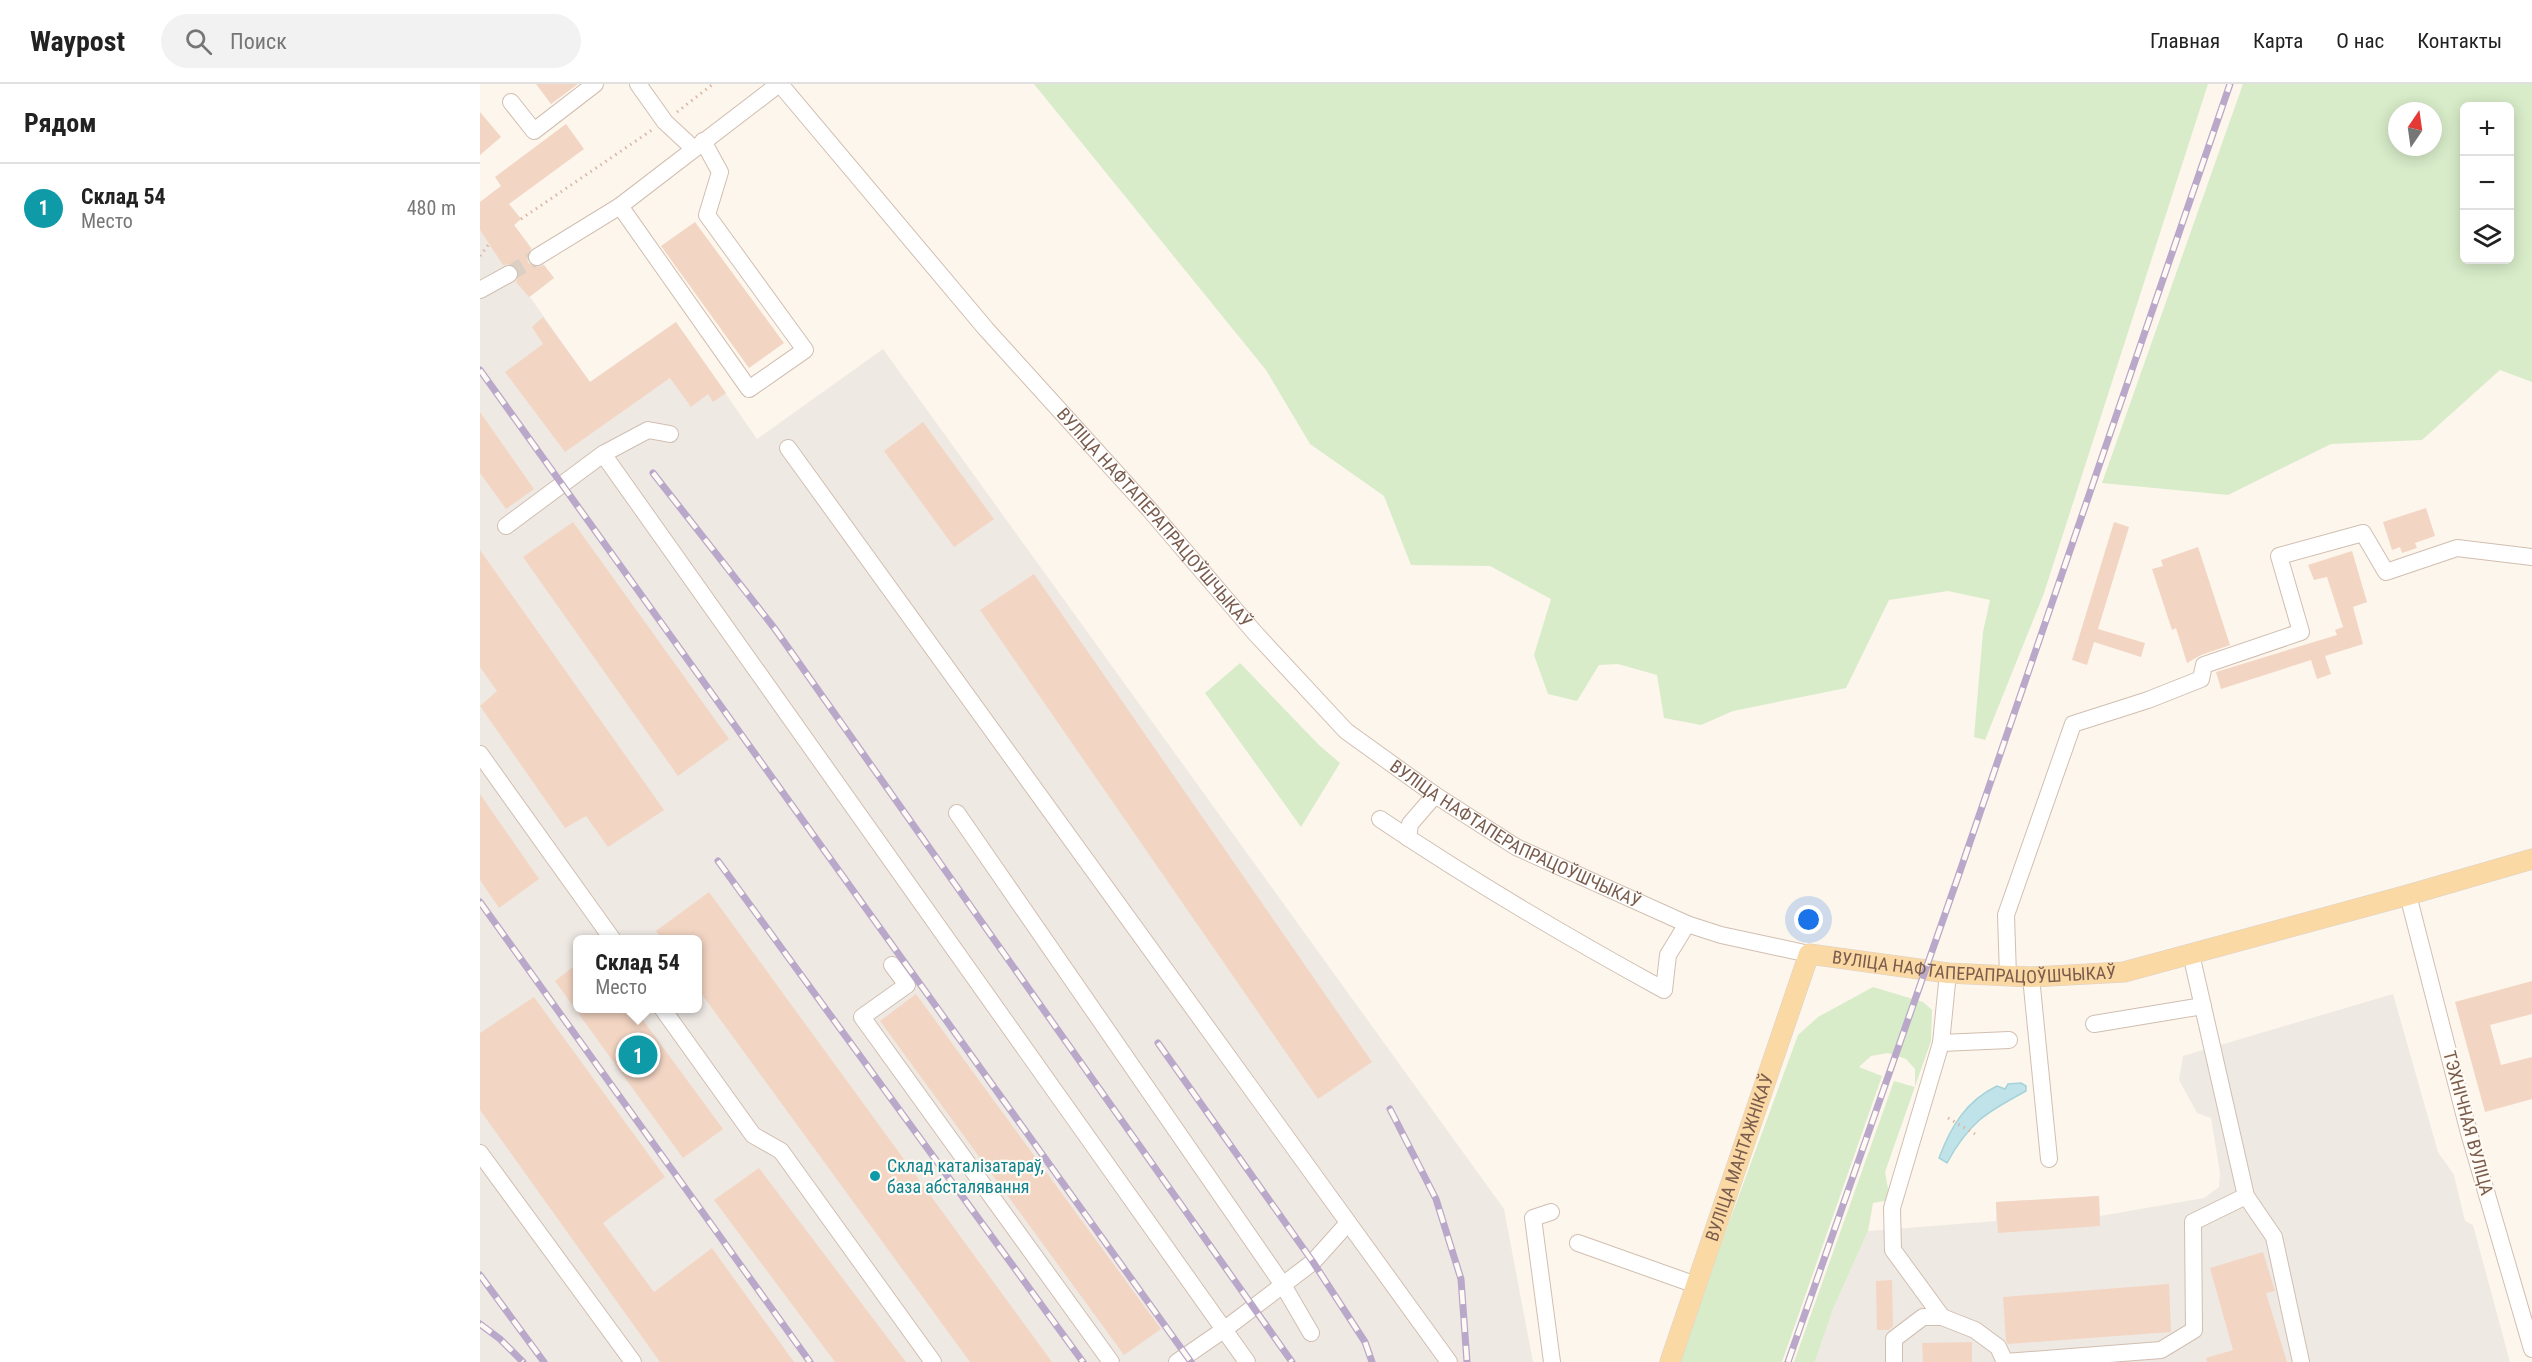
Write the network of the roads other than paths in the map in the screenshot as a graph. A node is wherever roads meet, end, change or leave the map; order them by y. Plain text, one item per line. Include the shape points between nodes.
1 (595, 84) edge
2 (638, 84) edge
3 (779, 84) edge
4 (511, 102) dead end
5 (698, 144) junction
6 (620, 206) junction
7 (537, 257) tunnel mouth
8 (509, 274) tunnel mouth
9 (481, 287) edge
10 (670, 434) dead end
11 (788, 448) dead end
12 (603, 454) junction
13 (506, 526) dead end
14 (2532, 557) edge
15 (480, 754) edge
16 (1434, 795) junction
17 (957, 813) dead end
18 (1380, 819) dead end
19 (1408, 838) junction
20 (2532, 859) edge
21 (2408, 895) junction
22 (1688, 924) junction
23 (610, 935) edge
24 (1809, 954) junction
25 (2191, 954) junction
26 (892, 965) dead end
27 (1948, 973) junction
28 (2008, 976) junction
29 (2031, 977) junction
30 (2203, 1006) junction
31 (666, 1013) edge
32 (2094, 1024) dead end
33 (2009, 1040) dead end
34 (1941, 1043) junction
35 (480, 1153) edge
36 (2049, 1159) dead end
37 (2246, 1196) junction
38 (1551, 1212) dead end
39 (1348, 1223) junction
40 (1578, 1243) dead end
41 (1283, 1285) junction
42 (1696, 1285) junction
43 (1942, 1317) junction
44 (1225, 1329) junction
45 (1311, 1333) dead end
46 (2532, 1349) edge
47 (2162, 1356) edge
48 (633, 1362) edge
49 (933, 1362) edge
50 (1111, 1362) edge
51 (1177, 1362) edge
52 (1247, 1362) edge
53 (1449, 1362) edge
54 (1552, 1362) edge
55 (1670, 1362) edge
56 (1894, 1362) edge
57 (2005, 1362) edge
58 (2301, 1362) edge

1 - 4 street via 534,131
2 - 5 street via 665,122
3 - 5 street
3 - 16 street, ВУЛІЦА НАФТАПЕРАПРАЦОЎШЧЫКАЎ via 986,329 1262,641 1346,731
5 - 6 street
5 - 6 street via 720,172 707,214 805,350 749,389
6 - 7 street
8 - 9 street
10 - 12 street via 648,430
11 - 39 street
12 - 13 street
12 - 44 street
14 - 28 street via 2457,548 2386,572 2363,533 2279,556 2301,632 2204,665 2201,679 2073,724 2006,915
15 - 23 street
16 - 19 street via 1410,824
16 - 22 street, ВУЛІЦА НАФТАПЕРАПРАЦОЎШЧЫКАЎ via 1516,847
17 - 41 street
18 - 19 street
19 - 22 street via 1664,990 1668,955
20 - 21 main road, ВУЛІЦА НАФТАПЕРАПРАЦОЎШЧЫКАЎ
21 - 25 main road, ВУЛІЦА НАФТАПЕРАПРАЦОЎШЧЫКАЎ
21 - 46 street, ТЭХНІЧНАЯ ВУЛІЦА via 2469,1133
22 - 24 street, ВУЛІЦА НАФТАПЕРАПРАЦОЎШЧЫКАЎ
24 - 27 main road, ВУЛІЦА НАФТАПЕРАПРАЦОЎШЧЫКАЎ
24 - 42 main road, ВУЛІЦА МАНТАЖНІКАЎ
25 - 29 main road, ВУЛІЦА НАФТАПЕРАПРАЦОЎШЧЫКАЎ via 2124,972
25 - 30 street
26 - 50 street via 907,985 862,1017
27 - 28 main road, ВУЛІЦА НАФТАПЕРАПРАЦОЎШЧЫКАЎ
27 - 34 street
28 - 29 main road, ВУЛІЦА НАФТАПЕРАПРАЦОЎШЧЫКАЎ
29 - 36 street
30 - 32 street
30 - 37 street
31 - 49 street via 753,1135 781,1151
33 - 34 street
34 - 43 street via 1892,1208 1893,1250
35 - 48 street
37 - 47 street via 2193,1222 2194,1330
37 - 58 street via 2274,1237
38 - 54 street via 1533,1218
39 - 41 street via 1313,1262
39 - 53 street
40 - 42 street
41 - 44 street
41 - 45 street
42 - 55 main road, ВУЛІЦА МАНТАЖНІКАЎ
43 - 56 street via 1923,1317 1894,1339
43 - 57 street via 1976,1330 1998,1347
44 - 51 street
44 - 52 street
47 - 57 street

